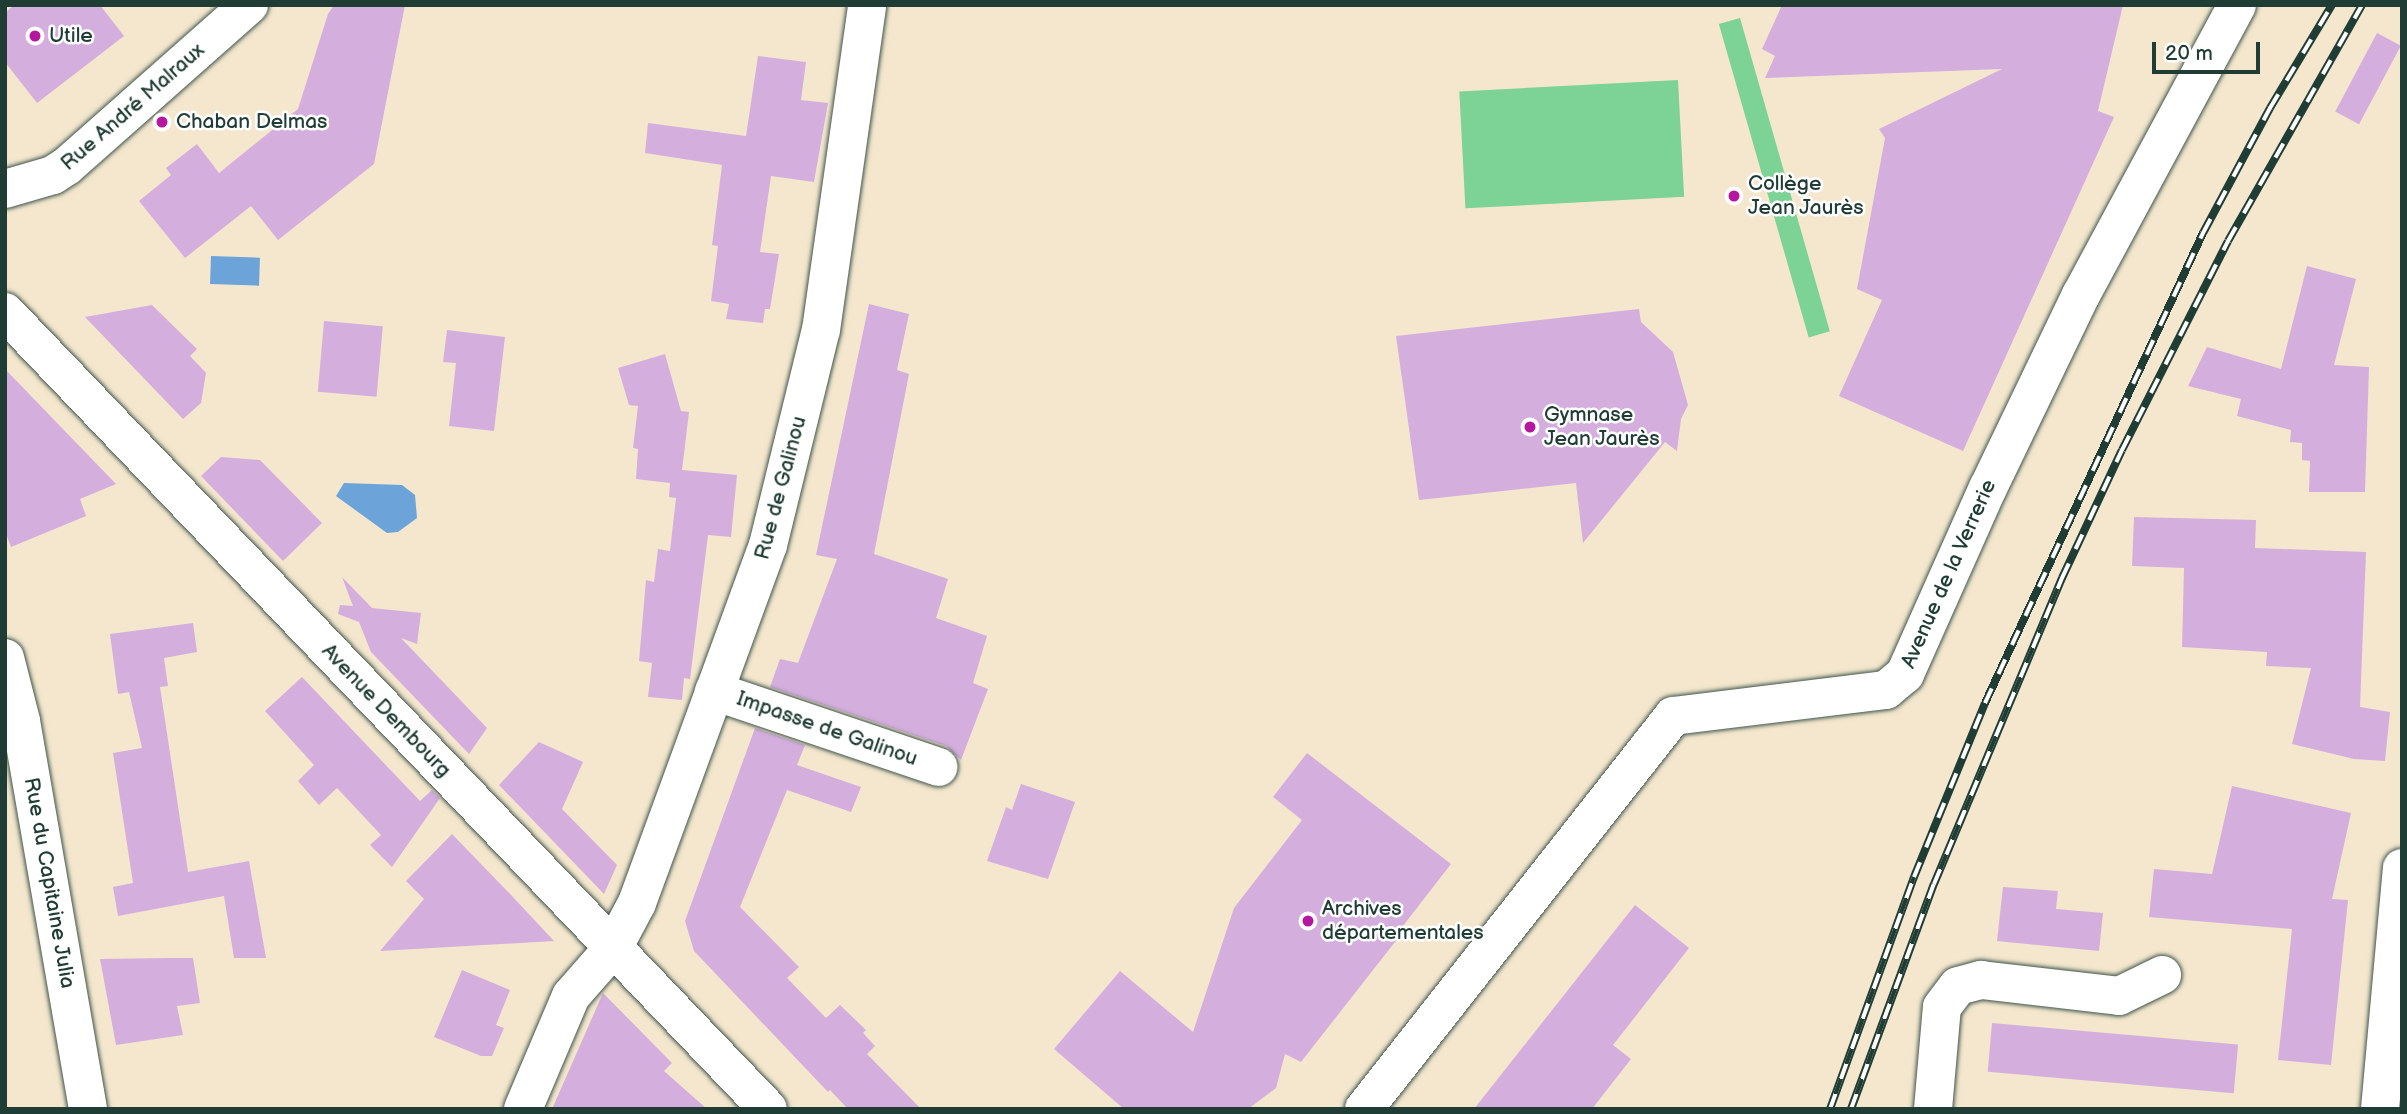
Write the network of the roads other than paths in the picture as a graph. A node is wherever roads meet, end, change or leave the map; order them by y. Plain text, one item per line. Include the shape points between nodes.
1 (249, 5) edge
2 (867, 5) edge
3 (2237, 5) edge
4 (5, 189) edge
5 (5, 312) edge
6 (5, 658) edge
7 (714, 691) junction
8 (939, 767) dead end
9 (2402, 868) edge
10 (613, 948) junction
11 (2162, 975) dead end
12 (88, 1109) edge
13 (523, 1109) edge
14 (768, 1109) edge
15 (1364, 1109) edge
16 (1933, 1109) edge
17 (2380, 1109) edge

1 - 4 street, Rue André Malraux via 67,166 53,175
2 - 7 street, Rue de Galinou via 821,330 768,545
3 - 15 street, Avenue de la Verrerie via 2081,295 1905,674 1886,690 1673,716
5 - 10 street, Avenue Dembourg
6 - 12 street, Rue du Capitaine Julia via 21,721
7 - 8 street, Impasse de Galinou
7 - 10 street, Rue de Galinou via 637,903
9 - 17 street
10 - 13 street, Rue de Galinou via 571,996
10 - 14 street, Avenue Dembourg
11 - 16 street via 2119,996 1981,980 1958,986 1942,1007

